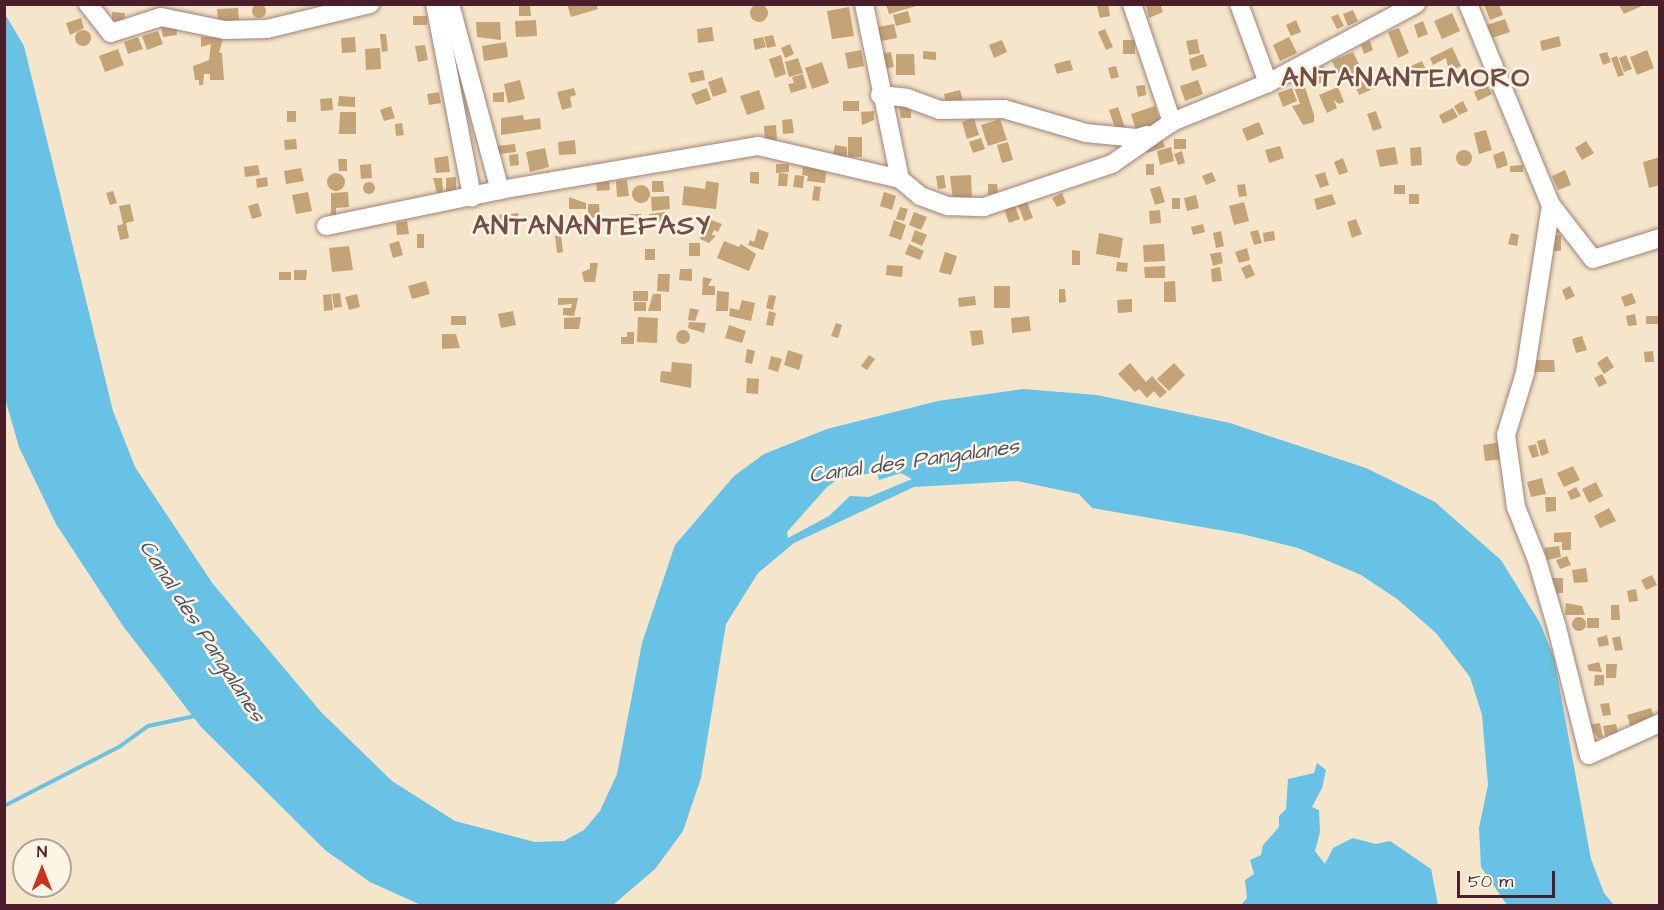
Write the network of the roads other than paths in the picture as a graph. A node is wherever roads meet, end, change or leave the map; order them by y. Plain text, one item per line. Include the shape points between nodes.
1 (88, 4) edge
2 (370, 4) edge
3 (435, 4) edge
4 (450, 4) edge
5 (864, 4) edge
6 (1132, 4) edge
7 (1239, 4) edge
8 (1416, 4) edge
9 (1468, 4) edge
10 (151, 12) edge
11 (1268, 84) junction
12 (880, 95) junction
13 (1168, 125) junction
14 (900, 179) junction
15 (500, 190) junction
16 (472, 197) junction
17 (1551, 205) junction
18 (326, 226) dead end
19 (1659, 238) edge
20 (1659, 723) edge

1 - 10 street via 111,33
2 - 10 street via 267,29 225,30
3 - 16 street
4 - 15 street
5 - 12 street
6 - 13 street
7 - 11 street
8 - 11 street
9 - 17 street
11 - 13 street
12 - 13 street via 907,98 940,110 1004,109 1086,133 1137,138
12 - 14 street
13 - 14 street via 1112,164 1084,170 1033,193 984,207 948,206 920,196
14 - 15 street via 758,146
15 - 16 street
16 - 18 street
17 - 19 street via 1593,259
17 - 20 street via 1526,373 1506,435 1516,507 1537,560 1589,755

